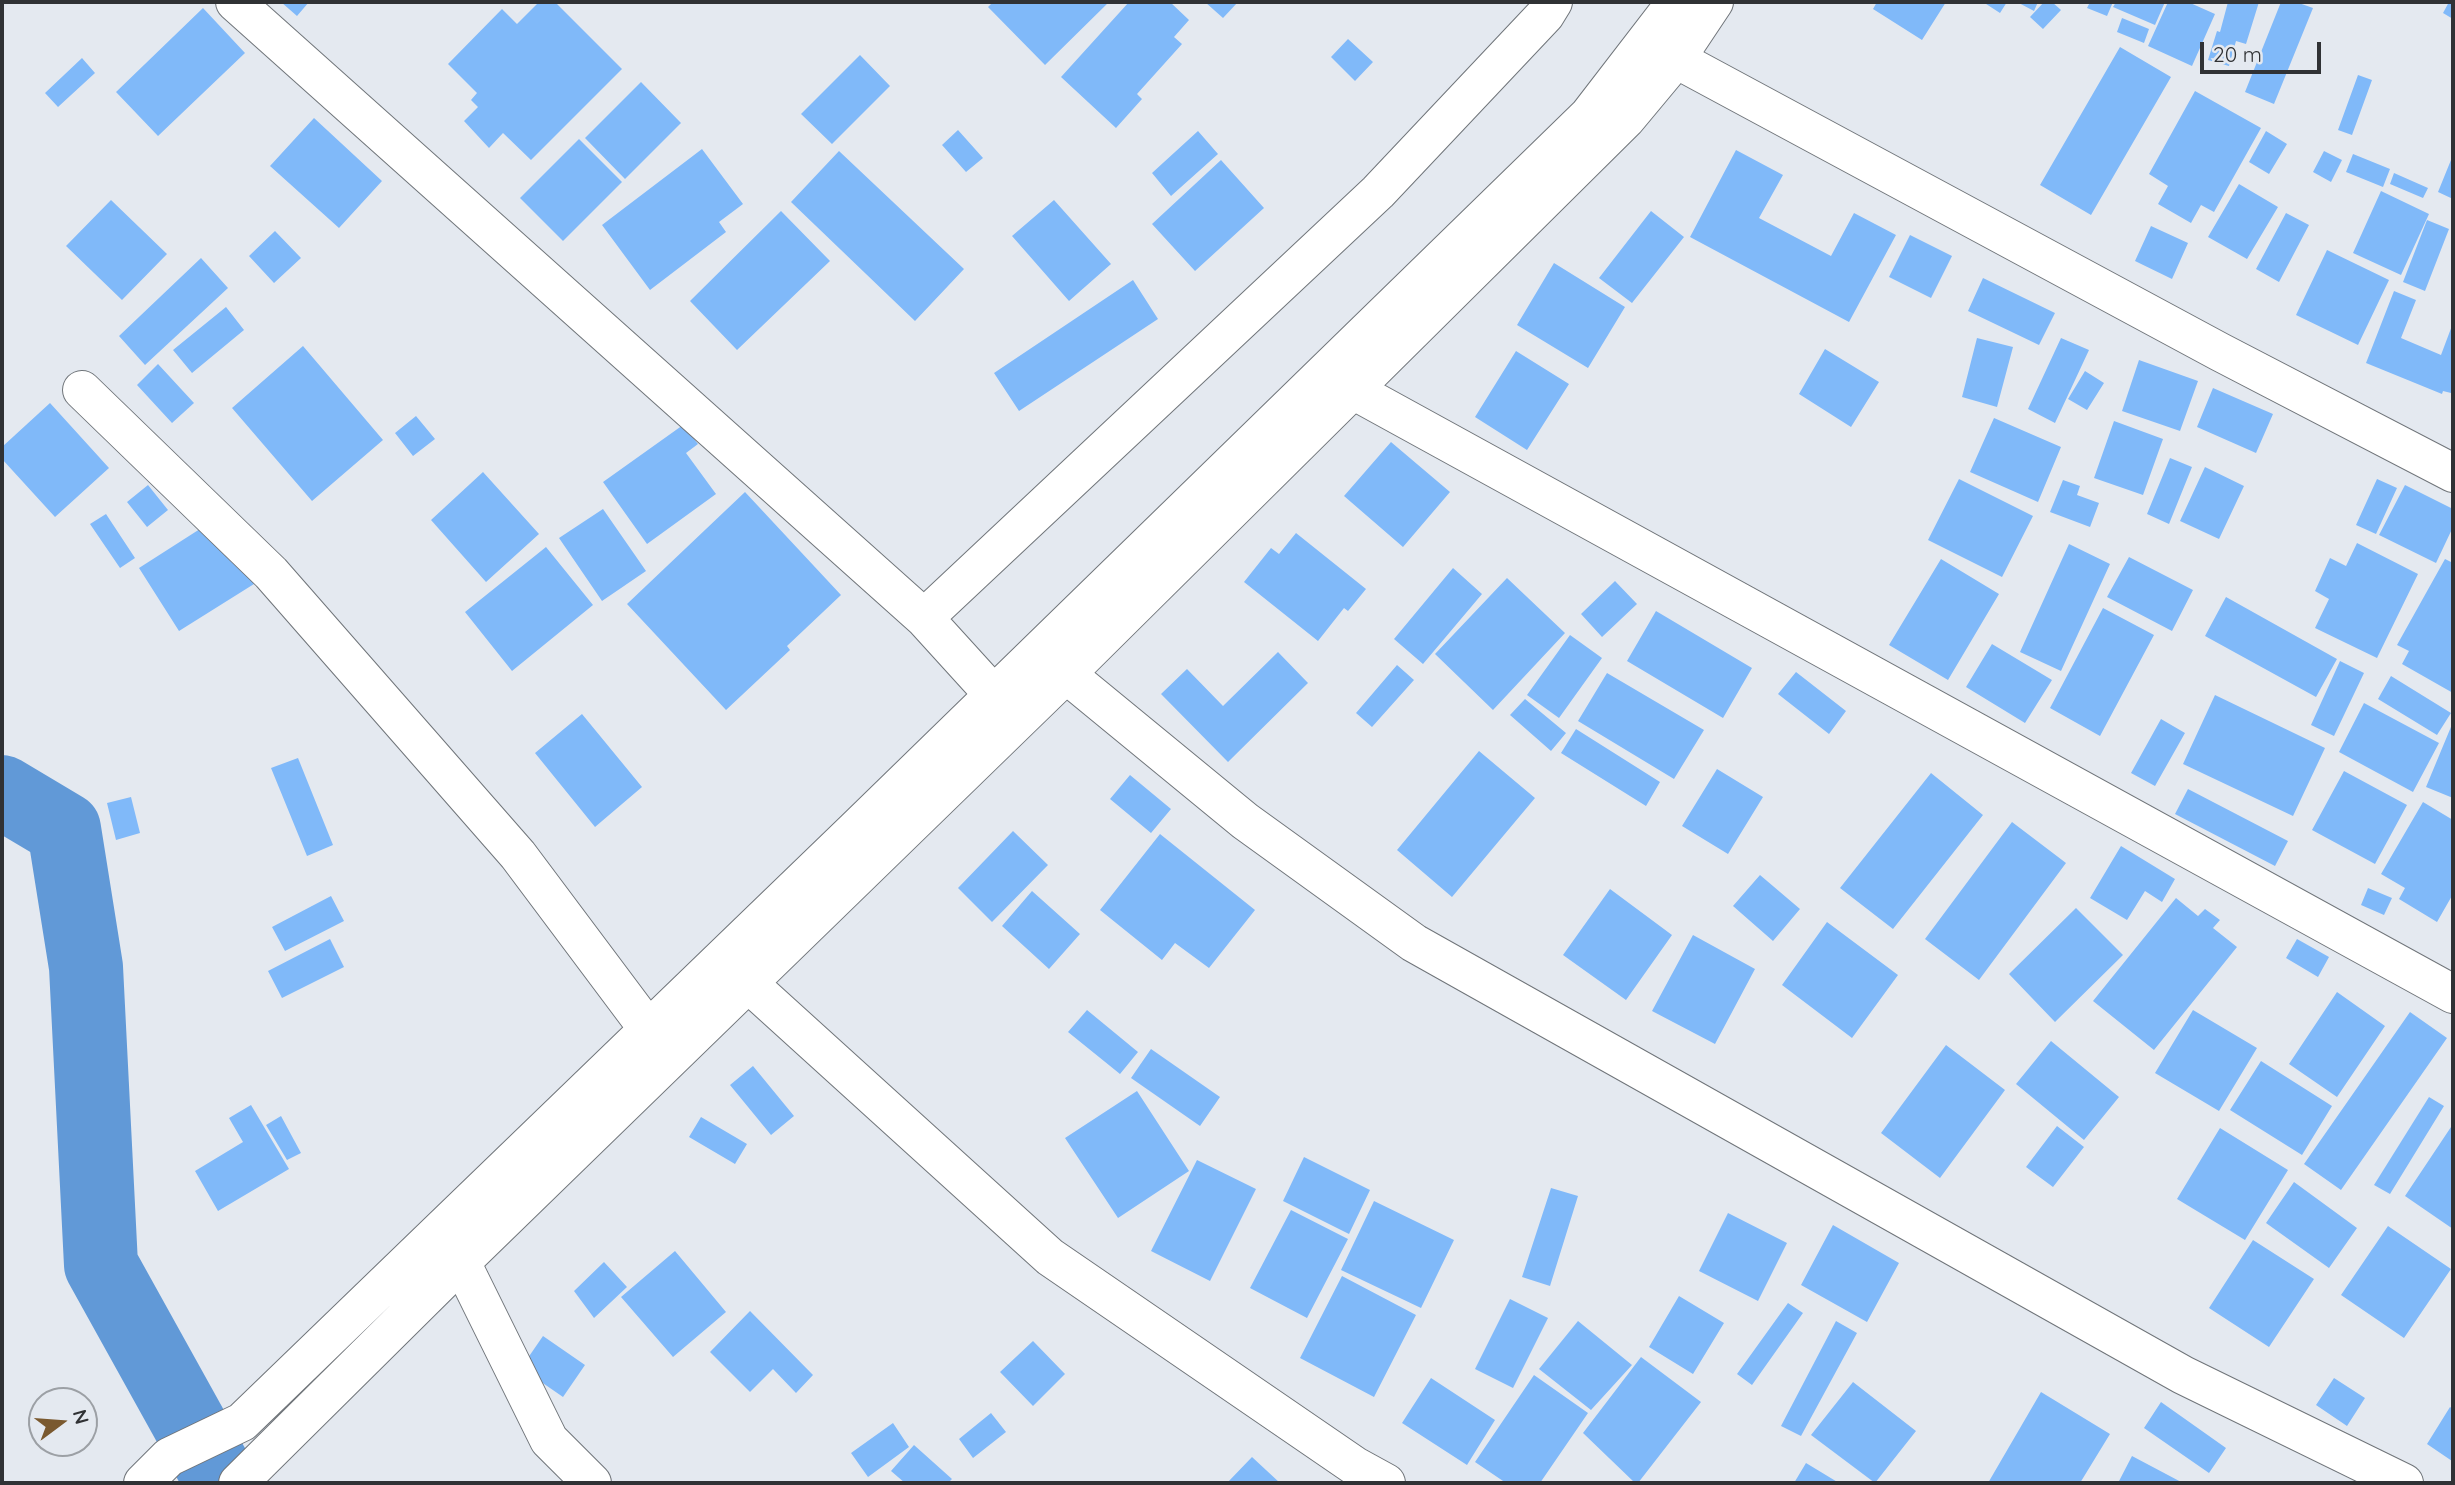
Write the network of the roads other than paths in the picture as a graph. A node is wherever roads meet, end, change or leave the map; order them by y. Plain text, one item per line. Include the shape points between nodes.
1 (235, 2) edge
2 (1553, 2) edge
3 (1676, 2) edge
4 (1714, 2) edge
5 (1676, 59) junction
6 (82, 390) dead end
7 (1353, 390) junction
8 (2450, 462) edge
9 (924, 618) junction
10 (1066, 674) junction
11 (994, 695) junction
12 (750, 984) junction
13 (2453, 994) edge
14 (649, 1030) junction
15 (461, 1262) junction
16 (143, 1483) edge
17 (238, 1483) edge
18 (592, 1483) edge
19 (1386, 1483) edge
20 (2404, 1483) edge

1 - 9 street
2 - 9 street via 1378,192
3 - 11 street via 1589,115
4 - 5 street
5 - 7 street via 1626,119
5 - 8 street via 2220,352
6 - 14 street via 271,573 518,855
7 - 10 street
7 - 13 street
9 - 11 street
10 - 12 street
10 - 20 street via 1245,821 1414,943 2183,1375
11 - 14 street
12 - 15 street
12 - 19 street via 1050,1257
14 - 16 street via 242,1422 169,1457
15 - 17 street
15 - 18 street via 549,1440

